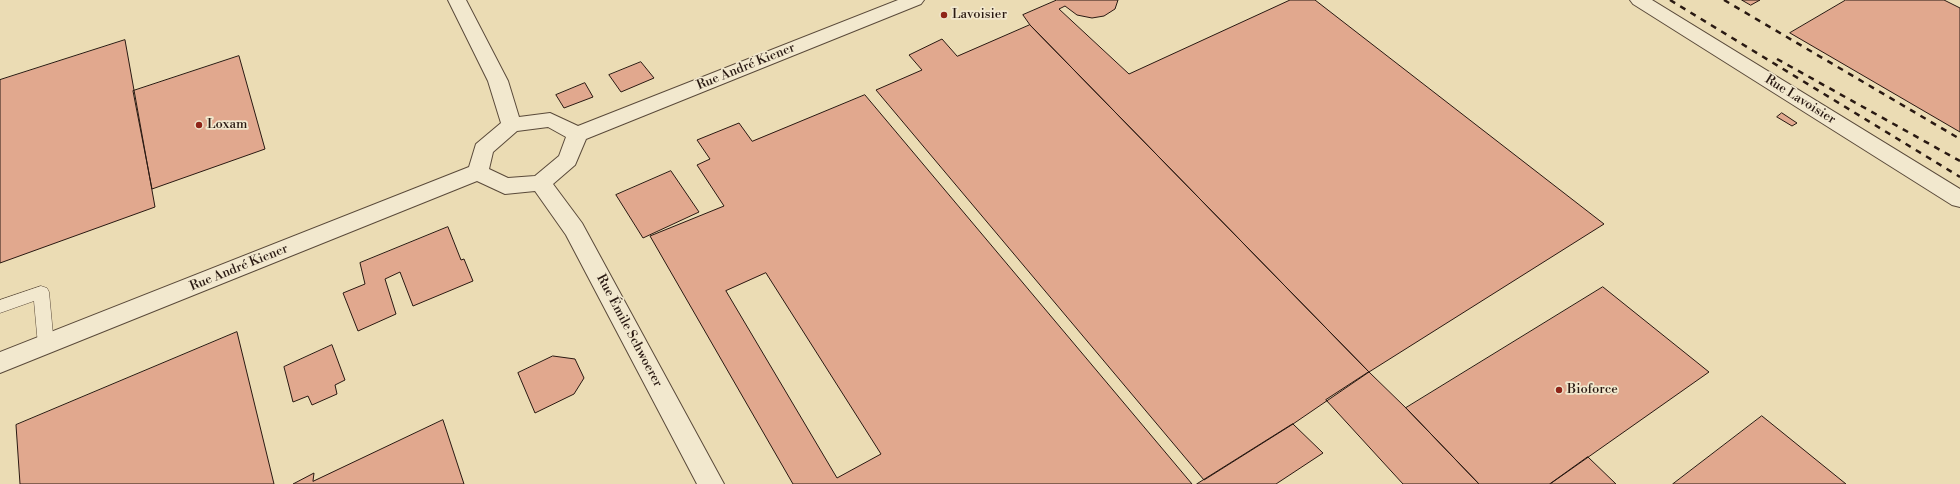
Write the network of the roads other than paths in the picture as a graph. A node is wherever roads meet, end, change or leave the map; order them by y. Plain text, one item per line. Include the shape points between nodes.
1 (457, 0) edge
2 (915, 0) edge
3 (1640, 0) edge
4 (512, 125) junction
5 (577, 134) junction
6 (478, 172) junction
7 (540, 183) junction
8 (1960, 199) edge
9 (0, 307) edge
10 (46, 345) junction
11 (0, 363) edge
12 (711, 484) edge

1 - 4 street via 498,81
2 - 5 street, Rue André Kiener
3 - 8 street, Rue Lavoisier
4 - 5 street via 550,120
4 - 6 street via 483,150
5 - 7 street via 568,160
6 - 7 street via 505,186
6 - 10 street, Rue André Kiener
7 - 12 street, Rue Émile Schwoerer via 574,229
9 - 10 lane via 40,292
10 - 11 street, Rue André Kiener

